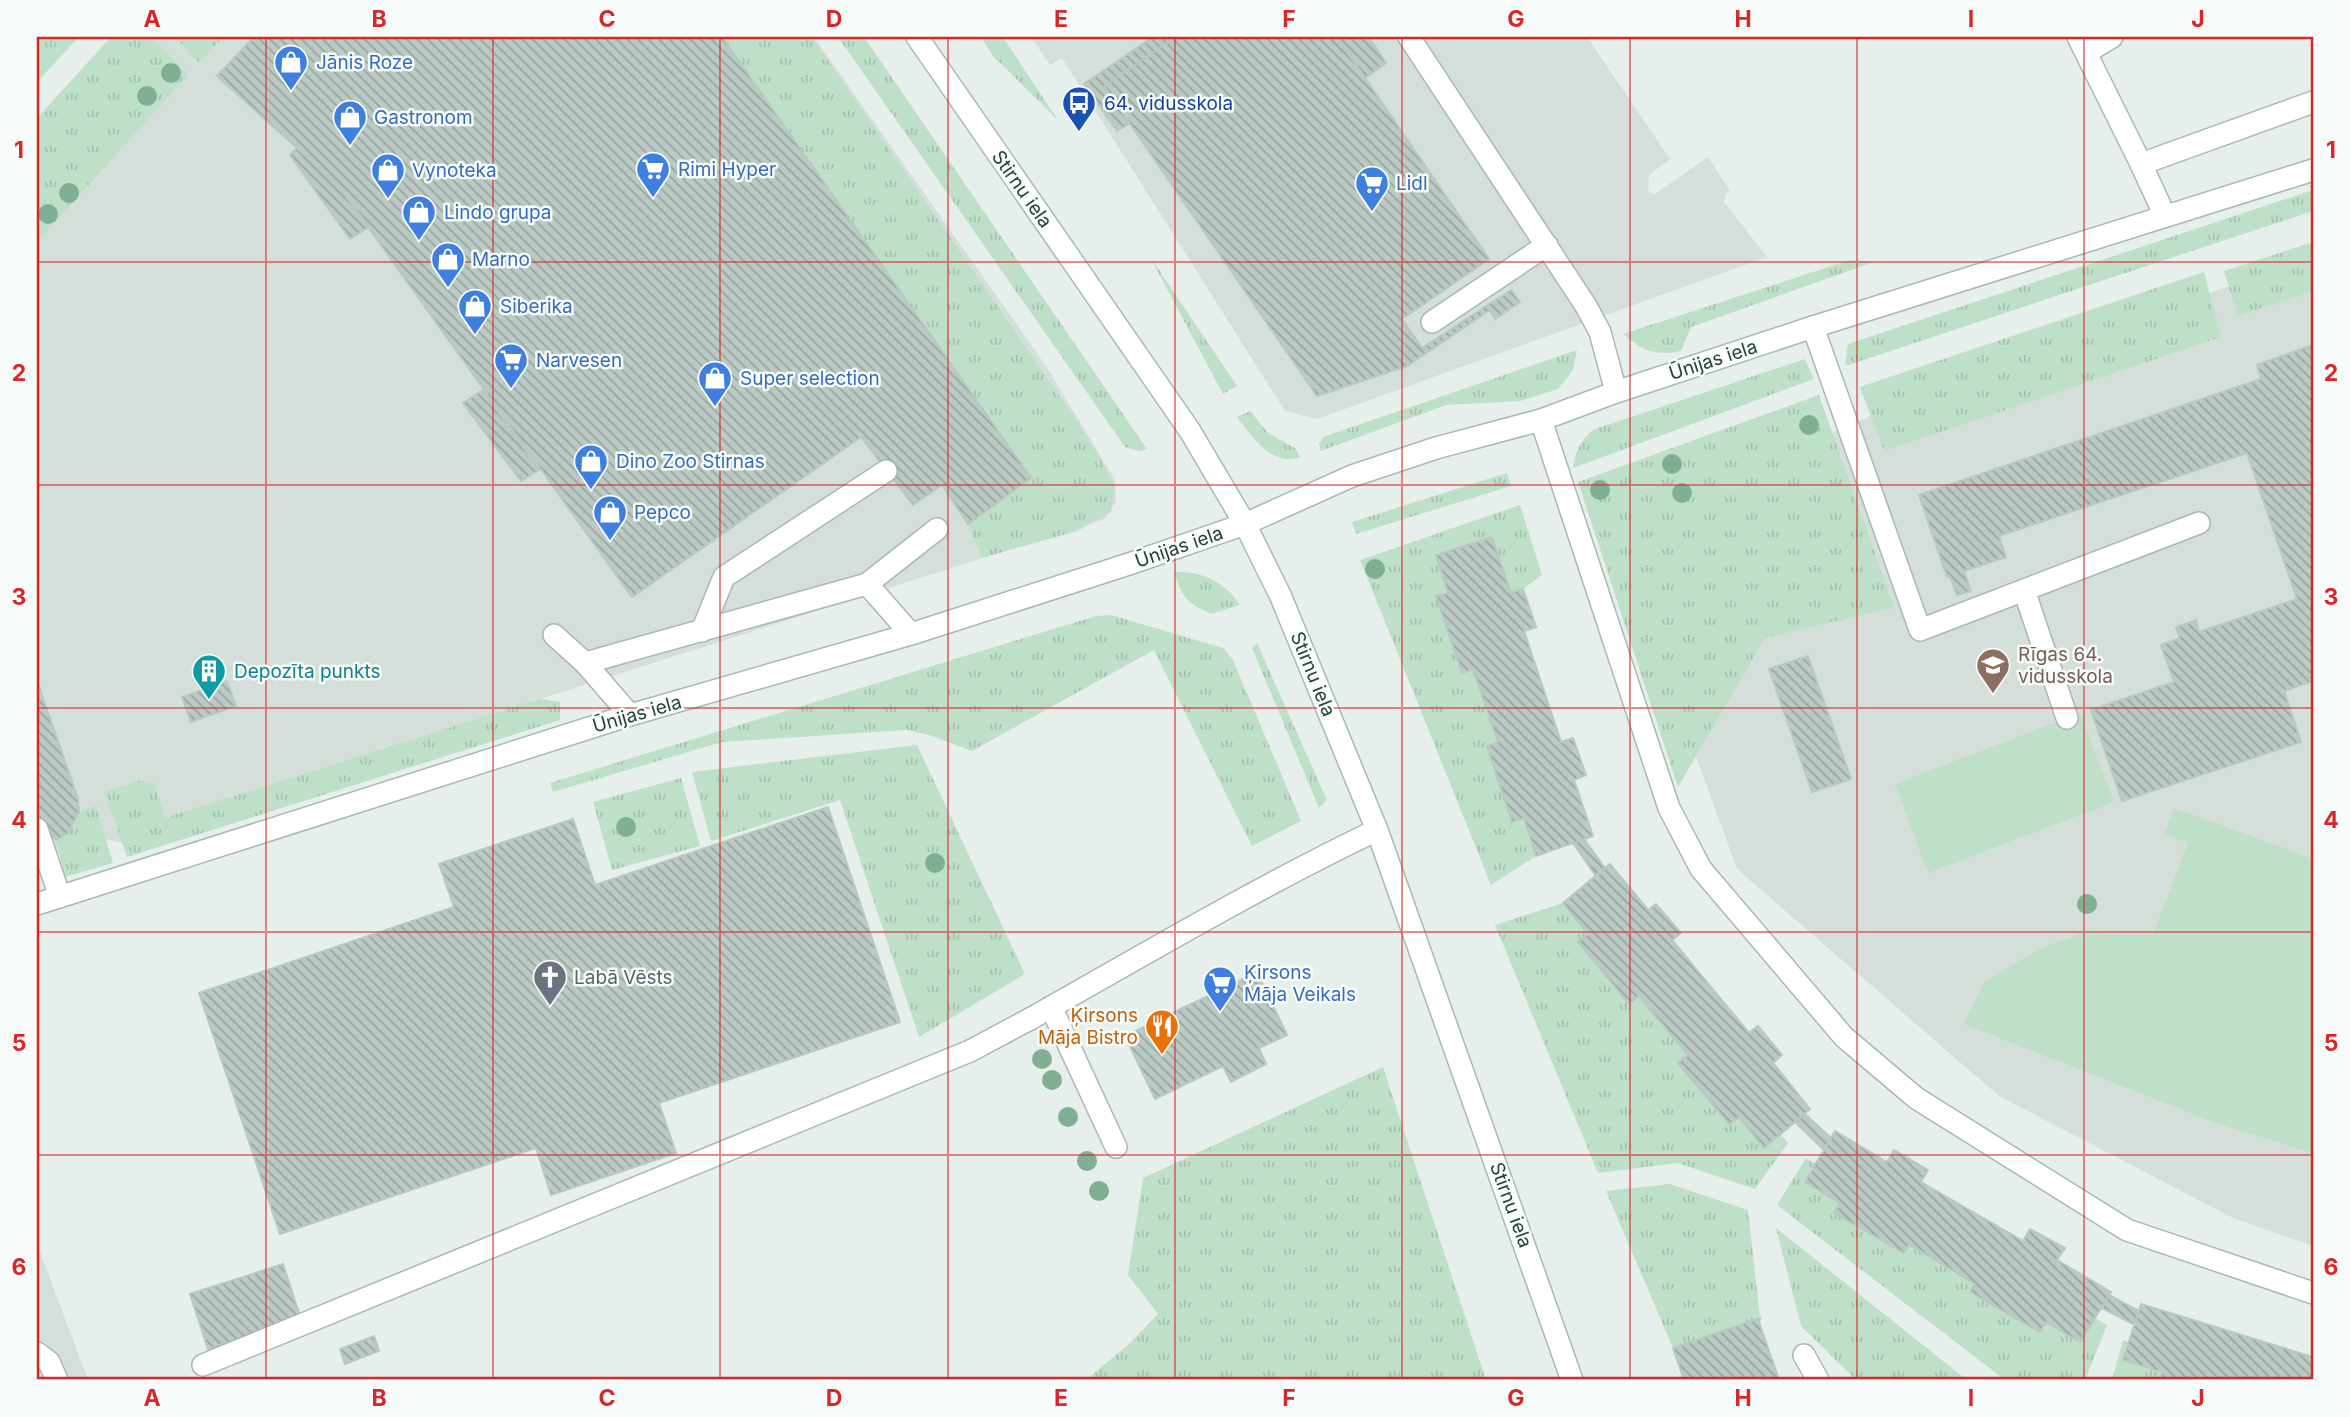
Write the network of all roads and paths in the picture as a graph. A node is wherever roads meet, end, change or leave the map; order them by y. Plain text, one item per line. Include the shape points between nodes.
1 (917, 37) edge
2 (1409, 37) edge
3 (2112, 37) edge
4 (2082, 45) edge
5 (2313, 102) edge
6 (2141, 164) junction
7 (2313, 170) edge
8 (2165, 216) junction
9 (1547, 245) junction
10 (1432, 322) dead end
11 (1813, 327) junction
12 (1616, 392) junction
13 (1542, 420) junction
14 (886, 471) dead end
15 (2199, 523) dead end
16 (1245, 524) junction
17 (937, 530) dead end
18 (867, 584) junction
19 (2024, 590) junction
20 (702, 631) junction
21 (911, 634) junction
22 (554, 635) dead end
23 (585, 663) junction
24 (630, 715) junction
25 (2067, 718) dead end
26 (37, 829) edge
27 (1377, 830) junction
28 (60, 897) junction
29 (37, 904) edge
30 (1051, 1007) junction
31 (1116, 1147) dead end
32 (2313, 1293) edge
33 (37, 1353) edge
34 (1804, 1355) dead end
35 (203, 1365) dead end
36 (57, 1380) edge
37 (1572, 1380) edge
38 (1818, 1380) edge

1 - 16 street, Stirnu iela via 1190,431
2 - 9 street
3 - 4 street
4 - 6 street
5 - 6 street
6 - 8 street
7 - 8 street, Ūnijas iela
8 - 11 street, Ūnijas iela
9 - 10 street
9 - 12 street via 1600,332
11 - 12 street, Ūnijas iela
11 - 19 street via 1920,630
12 - 13 street, Ūnijas iela
13 - 16 street, Ūnijas iela via 1352,476
13 - 32 street via 1669,808 1701,869 1844,1037 1916,1098 2127,1230
14 - 20 street via 724,577
15 - 19 street
16 - 21 street, Ūnijas iela
16 - 27 street, Stirnu iela via 1282,597
17 - 18 street
18 - 20 street
18 - 21 street
19 - 25 street
20 - 23 street
21 - 24 street, Ūnijas iela
22 - 23 street
23 - 24 street
24 - 28 street, Ūnijas iela
26 - 28 street
27 - 30 street via 1275,881
27 - 37 street, Stirnu iela
28 - 29 street, Ūnijas iela
30 - 31 street
30 - 35 street via 970,1051
33 - 36 street via 50,1362
34 - 38 street

